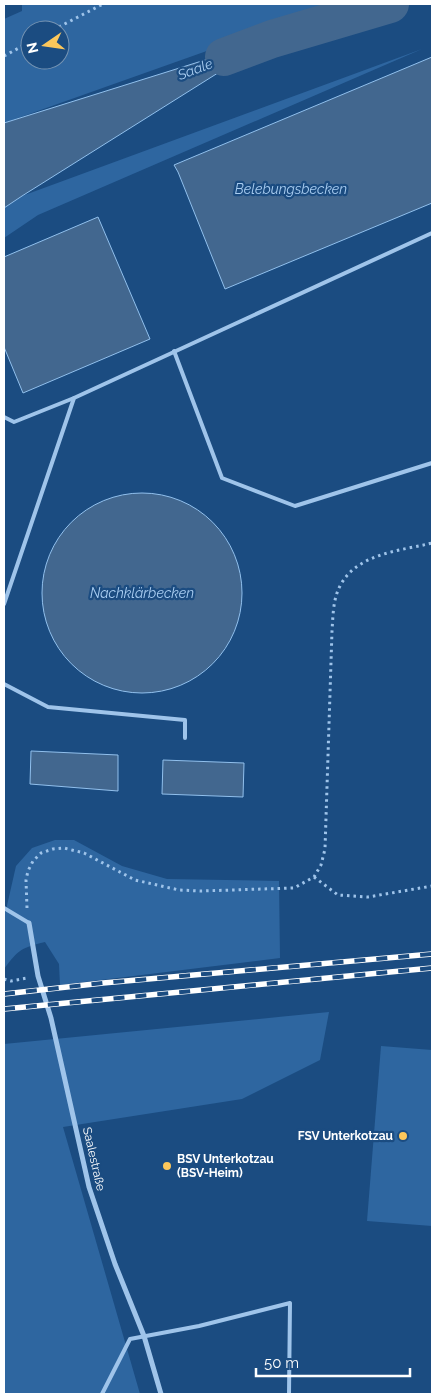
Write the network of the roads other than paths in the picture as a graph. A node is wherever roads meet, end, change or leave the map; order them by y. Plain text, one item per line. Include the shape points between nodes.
1 (432, 233) edge
2 (174, 351) junction
3 (74, 398) junction
4 (4, 417) edge
5 (432, 463) edge
6 (4, 604) edge
7 (4, 684) edge
8 (185, 738) dead end
9 (4, 908) edge
10 (29, 923) joint
11 (144, 1336) junction
12 (102, 1394) edge
13 (161, 1394) edge
14 (289, 1394) edge

1 - 2 lane
2 - 3 lane
2 - 5 lane via 222,478 295,506
3 - 4 lane via 14,422
3 - 6 lane
7 - 8 lane via 48,707 185,720
9 - 10 lane
10 - 11 street, Saalestraße via 38,976 51,1018 89,1187 114,1264
11 - 12 lane via 130,1339
11 - 13 street, Saalestraße
11 - 14 lane via 290,1303

